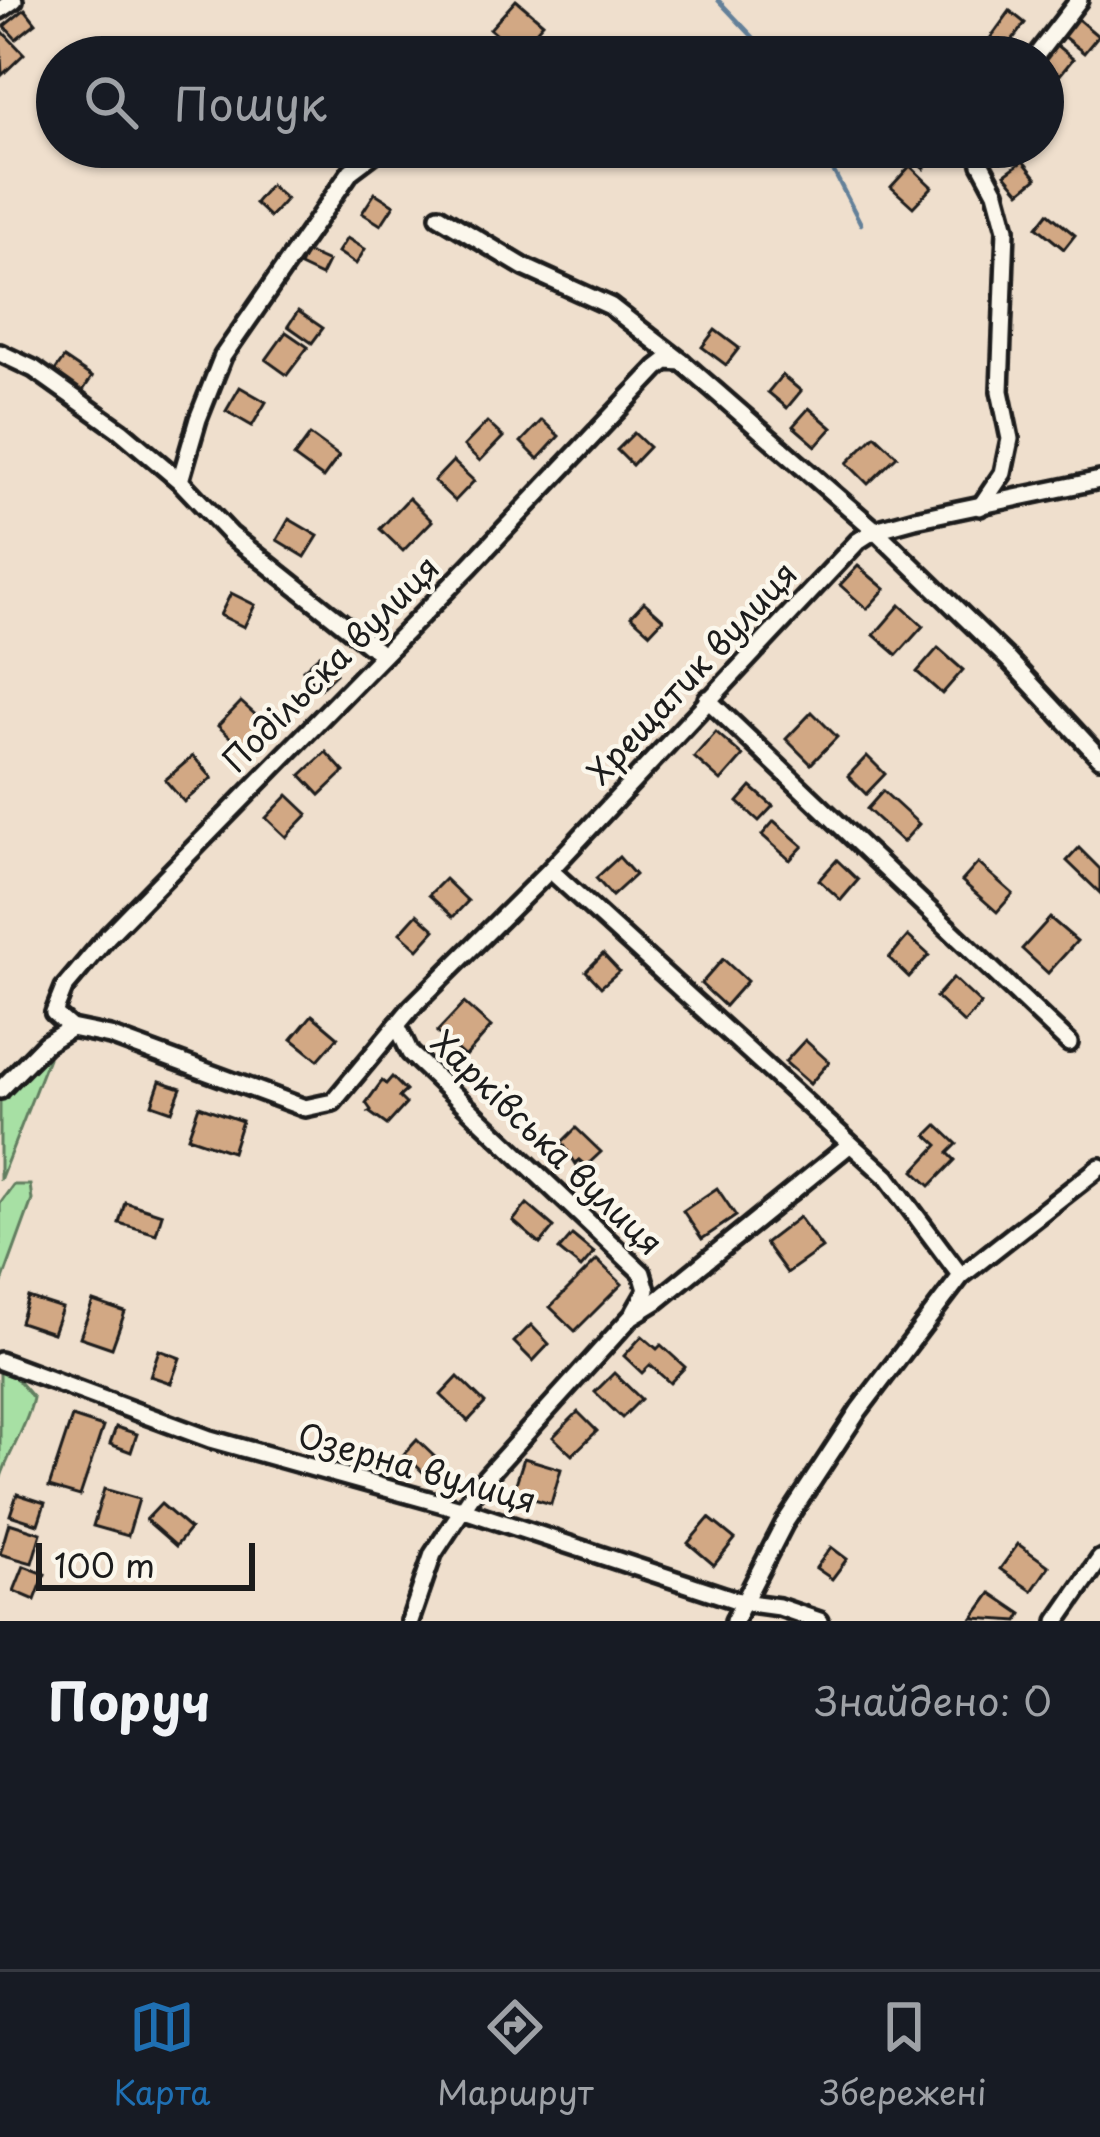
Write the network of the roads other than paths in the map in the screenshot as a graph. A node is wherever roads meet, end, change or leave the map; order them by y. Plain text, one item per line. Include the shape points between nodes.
1 (14, 0) edge
2 (1079, 0) edge
3 (0, 10) edge
4 (1052, 36) edge
5 (354, 168) edge
6 (983, 168) edge
7 (439, 216) dead end
8 (0, 353) edge
9 (682, 362) junction
10 (1100, 480) edge
11 (180, 482) junction
12 (980, 507) junction
13 (875, 530) junction
14 (381, 654) junction
15 (707, 700) junction
16 (1100, 758) edge
17 (550, 870) junction
18 (397, 1025) junction
19 (71, 1028) junction
20 (1069, 1043) dead end
21 (0, 1090) edge
22 (848, 1146) junction
23 (1100, 1167) edge
24 (961, 1276) junction
25 (632, 1316) junction
26 (0, 1361) edge
27 (461, 1509) junction
28 (1100, 1559) edge
29 (742, 1601) junction
30 (410, 1621) edge
31 (734, 1621) edge
32 (820, 1621) edge
33 (1057, 1621) edge

1 - 3 street
2 - 4 street
5 - 11 street via 223,356
6 - 12 street via 1006,229 1000,391 1010,439 1003,473
7 - 9 street via 610,306
8 - 11 street via 69,394
9 - 13 street
9 - 14 street, Подільска вулиця via 657,368
10 - 12 street, Хрещатик вулиця
11 - 14 street via 231,536
12 - 13 street, Хрещатик вулиця
13 - 15 street, Хрещатик вулиця
13 - 16 street
14 - 19 street, Подільска вулиця via 64,988 55,1013
15 - 17 street, Хрещатик вулиця
15 - 20 street
17 - 18 street, Хрещатик вулиця
17 - 22 street
18 - 19 street, Харківська вулиця via 333,1102 305,1108
18 - 25 street, Харківська вулиця via 422,1064 642,1273 646,1294
19 - 21 street
22 - 24 street via 887,1178
22 - 25 street
23 - 24 street
24 - 29 street via 847,1429
25 - 27 street
26 - 27 street, Озерна вулиця via 210,1439
27 - 29 street, Озерна вулиця
27 - 30 street via 433,1554
28 - 33 street
29 - 31 street
29 - 32 street, Озерна вулиця

